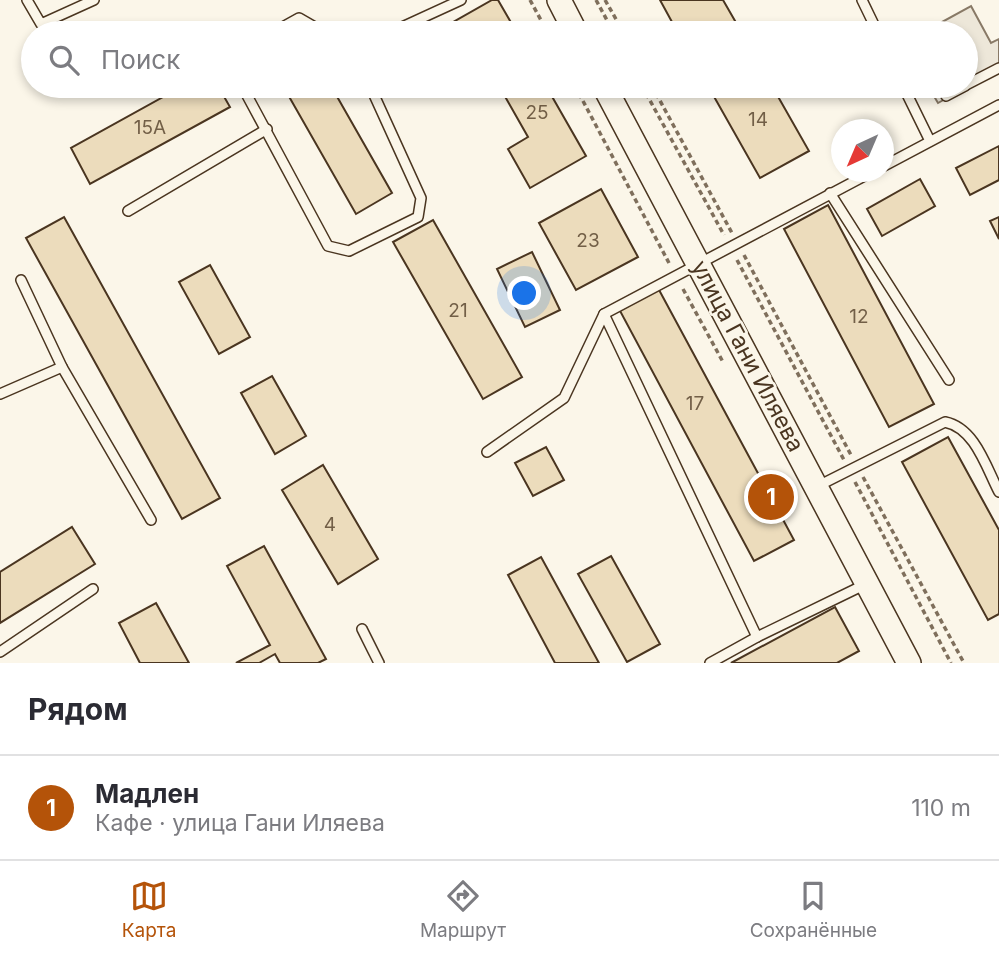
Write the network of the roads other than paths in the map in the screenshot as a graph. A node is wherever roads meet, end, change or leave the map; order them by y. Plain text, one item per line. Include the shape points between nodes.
1 (27, 0) edge
2 (94, 0) edge
3 (461, 0) edge
4 (559, 0) edge
5 (862, 0) edge
6 (39, 21) edge
7 (48, 21) edge
8 (415, 21) edge
9 (570, 21) edge
10 (872, 21) edge
11 (998, 71) edge
12 (978, 80) edge
13 (249, 98) edge
14 (375, 98) edge
15 (610, 98) edge
16 (909, 98) edge
17 (999, 105) edge
18 (267, 129) junction
19 (930, 141) junction
20 (894, 161) edge
21 (852, 182) edge
22 (830, 193) junction
23 (128, 211) dead end
24 (699, 262) junction
25 (21, 280) dead end
26 (604, 314) junction
27 (62, 368) junction
28 (948, 380) dead end
29 (0, 394) edge
30 (487, 452) dead end
31 (816, 486) junction
32 (999, 492) edge
33 (151, 520) dead end
34 (867, 584) junction
35 (93, 589) dead end
36 (362, 629) dead end
37 (757, 637) junction
38 (0, 652) edge
39 (379, 663) edge
40 (710, 663) edge
41 (909, 663) edge

1 - 6 lane
2 - 7 lane
3 - 8 lane
4 - 9 street
5 - 10 lane
11 - 12 lane
13 - 18 lane
14 - 18 lane via 421,198 418,217 349,251 328,246
15 - 24 street, улица Гани Иляева
16 - 19 lane
17 - 19 lane
18 - 23 lane
19 - 20 lane
21 - 22 lane
22 - 24 lane
22 - 28 lane
24 - 26 lane
24 - 31 street, улица Гани Иляева
25 - 27 lane
26 - 30 lane via 564,398
26 - 37 lane
27 - 29 lane
27 - 33 lane
31 - 32 lane via 945,422 959,425 969,436
31 - 34 street, улица Гани Иляева
34 - 37 lane
34 - 41 street, улица Гани Иляева
35 - 38 lane
36 - 39 lane
37 - 40 lane

